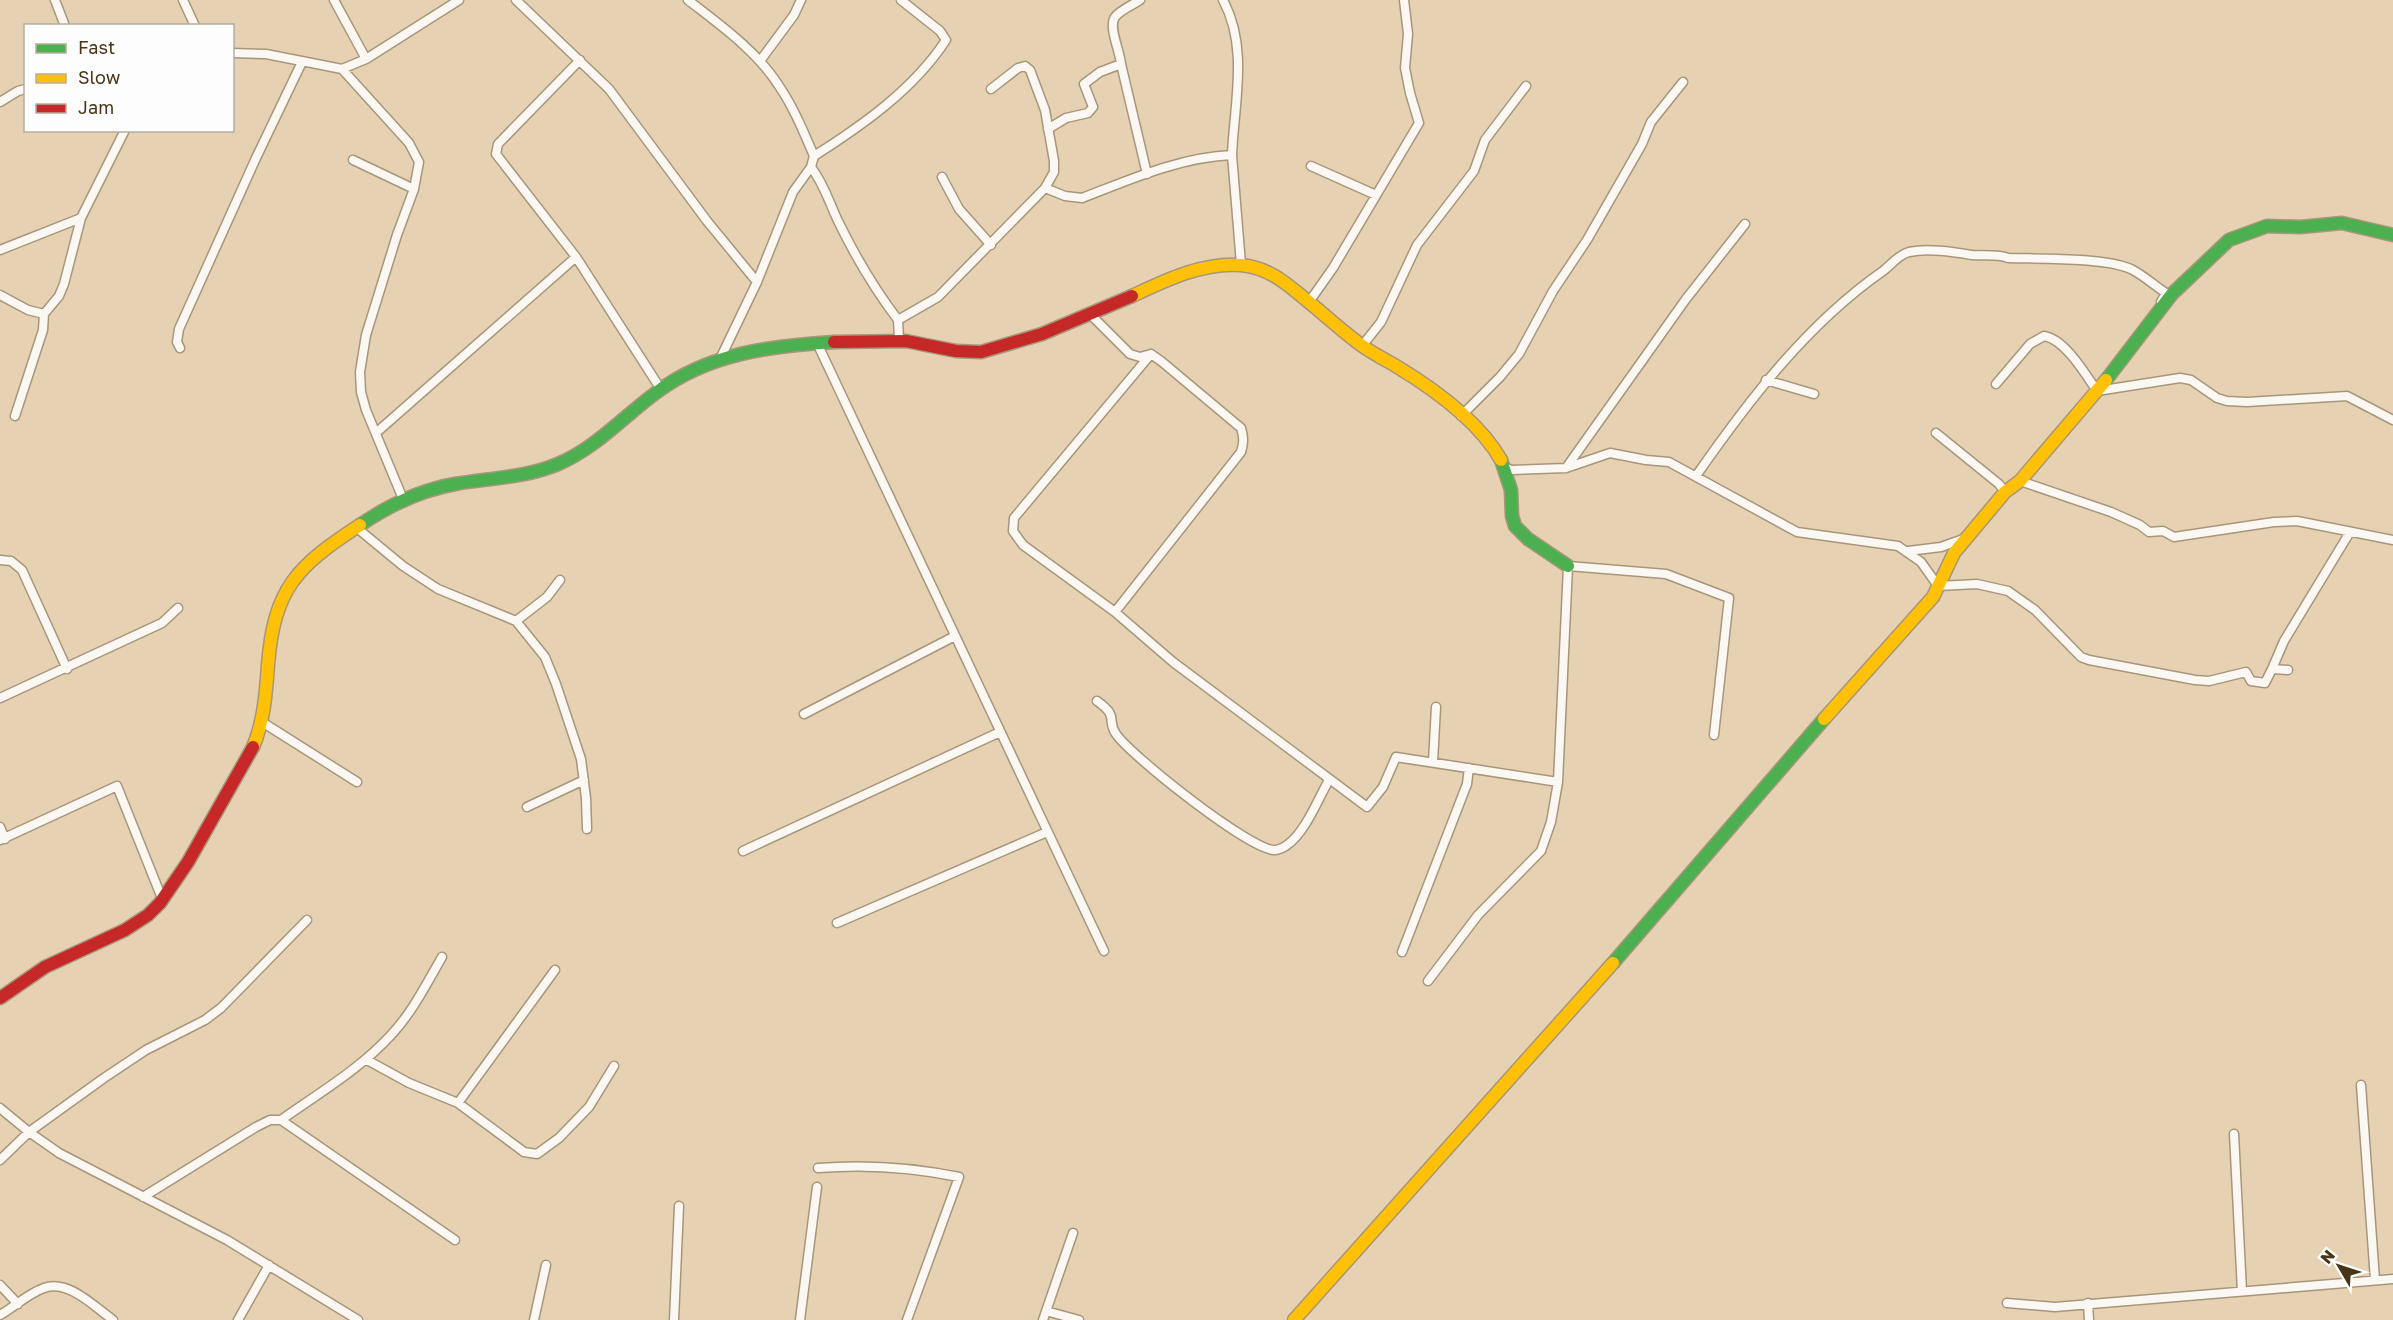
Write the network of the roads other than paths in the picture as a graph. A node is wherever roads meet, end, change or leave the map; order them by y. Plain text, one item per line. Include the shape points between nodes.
1 (54, 0) edge
2 (183, 0) edge
3 (334, 0) edge
4 (459, 0) edge
5 (516, 0) edge
6 (688, 0) edge
7 (801, 0) edge
8 (901, 0) edge
9 (1140, 0) edge
10 (1223, 0) edge
11 (1404, 0) edge
12 (64, 24) edge
13 (194, 24) edge
14 (234, 53) edge
15 (366, 59) junction
16 (580, 60) junction
17 (302, 62) junction
18 (760, 62) junction
19 (1121, 64) junction
20 (342, 69) junction
21 (1683, 82) dead end
22 (1526, 86) dead end
23 (991, 89) dead end
24 (24, 90) edge
25 (0, 102) edge
26 (1048, 129) junction
27 (124, 132) edge
28 (1232, 155) junction
29 (814, 156) junction
30 (353, 160) dead end
31 (1311, 166) dead end
32 (811, 167) junction
33 (1147, 174) junction
34 (942, 177) dead end
35 (1045, 188) junction
36 (414, 189) junction
37 (1376, 195) junction
38 (81, 218) junction
39 (1745, 225) dead end
40 (2393, 235) edge
41 (991, 245) junction
42 (0, 250) edge
43 (576, 257) junction
44 (1241, 264) junction
45 (757, 282) junction
46 (0, 295) edge
47 (1309, 302) junction
48 (44, 314) junction
49 (1091, 315) junction
50 (898, 320) junction
51 (2151, 323) junction
52 (898, 339) junction
53 (818, 343) junction
54 (1362, 346) junction
55 (180, 348) dead end
56 (1151, 354) junction
57 (721, 357) junction
58 (1766, 380) junction
59 (1996, 384) dead end
60 (660, 388) junction
61 (2097, 391) junction
62 (1814, 393) dead end
63 (15, 416) dead end
64 (1461, 416) junction
65 (2393, 420) edge
66 (377, 432) junction
67 (1936, 433) dead end
68 (1505, 467) junction
69 (1566, 468) junction
70 (1696, 476) junction
71 (2020, 481) junction
72 (2005, 492) junction
73 (403, 499) junction
74 (357, 528) junction
75 (2350, 532) junction
76 (1966, 538) junction
77 (2393, 540) edge
78 (1908, 551) junction
79 (0, 560) edge
80 (1568, 566) junction
81 (560, 580) dead end
82 (1938, 586) junction
83 (178, 608) dead end
84 (1115, 612) junction
85 (516, 621) junction
86 (956, 636) junction
87 (67, 669) junction
88 (2272, 669) junction
89 (2288, 670) dead end
90 (0, 698) edge
91 (1097, 701) dead end
92 (1436, 706) dead end
93 (804, 714) dead end
94 (262, 722) junction
95 (1000, 732) junction
96 (1714, 735) dead end
97 (1433, 762) junction
98 (1469, 768) junction
99 (584, 780) junction
100 (1329, 780) junction
101 (357, 782) dead end
102 (1558, 782) junction
103 (527, 807) dead end
104 (0, 827) edge
105 (587, 829) dead end
106 (1047, 832) junction
107 (3, 839) edge
108 (743, 851) dead end
109 (163, 901) junction
110 (307, 920) dead end
111 (837, 923) dead end
112 (1104, 951) dead end
113 (1402, 952) dead end
114 (442, 957) dead end
115 (555, 970) dead end
116 (1428, 981) dead end
117 (0, 998) edge
118 (367, 1060) junction
119 (614, 1066) dead end
120 (2361, 1085) dead end
121 (458, 1103) junction
122 (0, 1108) edge
123 (281, 1120) junction
124 (29, 1132) junction
125 (2234, 1134) dead end
126 (0, 1160) edge
127 (818, 1168) dead end
128 (817, 1187) dead end
129 (143, 1197) junction
130 (678, 1206) dead end
131 (1073, 1233) dead end
132 (454, 1240) dead end
133 (268, 1265) junction
134 (546, 1265) dead end
135 (2393, 1279) edge
136 (2375, 1280) junction
137 (0, 1285) edge
138 (2242, 1290) junction
139 (2007, 1303) dead end
140 (2088, 1303) junction
141 (18, 1304) junction
142 (1046, 1311) junction
143 (0, 1315) edge
144 (113, 1320) edge
145 (238, 1320) edge
146 (358, 1320) edge
147 (534, 1320) edge
148 (674, 1320) edge
149 (800, 1320) edge
150 (907, 1320) edge
151 (1043, 1320) edge
152 (1079, 1320) edge
153 (1294, 1320) edge
154 (2089, 1320) edge

1 - 12 street
2 - 13 street
3 - 15 street
4 - 15 street
5 - 16 street
6 - 18 street
7 - 18 street
8 - 29 street via 946,40 888,104
9 - 19 street via 1115,17 1111,29
10 - 28 street via 1232,21 1240,79
11 - 37 street via 1406,68 1419,123
14 - 17 street via 266,54
15 - 20 street
16 - 43 street via 498,144 496,154
16 - 45 street via 609,89
17 - 20 street
17 - 55 street via 179,329
18 - 29 street via 779,86
19 - 26 street via 1084,84 1093,107 1088,113 1066,118
19 - 33 street
20 - 36 street via 409,143 419,162
21 - 64 street via 1651,122 1642,144 1519,354
22 - 54 street via 1485,140 1474,171 1417,245 1381,322
23 - 26 street via 1025,66 1045,110
24 - 25 street
26 - 35 street via 1054,172
27 - 38 street
28 - 33 street via 1186,161
28 - 44 street
29 - 32 street
30 - 36 street
31 - 37 street
32 - 45 street via 793,192
32 - 50 street via 872,286
33 - 35 street via 1082,198
34 - 41 street via 959,209
35 - 41 street
36 - 66 street via 383,277 360,372 361,392
37 - 47 street
38 - 42 street
38 - 48 street via 64,284
39 - 69 street via 1686,299
40 - 51 street via 2342,223 2267,226 2229,240 2172,294
41 - 50 street via 938,297
43 - 60 street
43 - 66 street
44 - 47 street via 1285,279
44 - 49 street via 1199,269
45 - 57 street
46 - 48 street
47 - 54 street
48 - 63 street via 43,330
49 - 52 street via 986,352 962,352
49 - 56 street via 1130,354
50 - 52 street
51 - 58 street via 2166,293 2130,268 1951,252 1906,253 1839,306
51 - 61 street
52 - 53 street
53 - 57 street
53 - 86 street
54 - 64 street via 1427,387
56 - 84 street via 1241,428 1244,443 1241,452
56 - 84 street via 1014,518 1013,531 1023,545
57 - 60 street
58 - 62 street
58 - 70 street
59 - 61 street via 2030,344 2044,336 2054,340 2079,364
60 - 73 street via 618,425 559,464 526,474 438,488
61 - 65 street via 2181,378 2227,401 2347,396
61 - 71 street
64 - 68 street via 1484,437
66 - 73 street
67 - 72 street
68 - 69 street
68 - 80 street via 1518,530
69 - 70 street via 1610,453 1669,462
70 - 78 street via 1804,535 1898,546
71 - 72 street
71 - 75 street via 2111,513 2149,532 2163,531 2174,537 2297,521
72 - 76 street
73 - 74 street
74 - 85 street via 438,589
74 - 94 street via 296,575 277,609
75 - 77 street
75 - 88 street via 2284,641
76 - 78 street via 1941,547
76 - 82 street
78 - 82 street
79 - 87 street via 11,561 22,570
80 - 96 street via 1666,574 1729,598
80 - 102 street
81 - 85 street via 547,597
82 - 88 street via 1977,584 2008,591 2035,610 2088,660 2210,681 2246,672 2252,681 2265,683
82 - 153 street via 1933,597 1671,897
83 - 87 street via 162,623
84 - 100 street via 1173,662
85 - 99 street via 549,666 581,759
86 - 93 street
86 - 95 street
87 - 90 street
88 - 89 street
91 - 100 street via 1109,710 1116,735 1193,803 1259,845 1274,850 1287,846 1300,833
92 - 97 street
94 - 101 street
94 - 109 street via 250,759
95 - 106 street
95 - 108 street
97 - 98 street
97 - 100 street via 1396,757 1383,787 1367,807
98 - 102 street
98 - 113 street via 1467,784
99 - 103 street
99 - 105 street
102 - 116 street via 1541,851 1478,915
104 - 107 street
106 - 111 street
106 - 112 street
107 - 109 street via 117,786
109 - 117 street via 105,943 57,960
110 - 124 street via 206,1020 146,1050
114 - 118 street via 393,1034
115 - 121 street
118 - 121 street
118 - 123 street
119 - 121 street via 589,1107 537,1154 524,1152
120 - 136 street
122 - 124 street
123 - 129 street via 256,1127
123 - 132 street
124 - 126 street
124 - 129 street via 58,1153
125 - 138 street
127 - 150 street via 894,1166 959,1177
128 - 149 street
129 - 133 street
130 - 148 street
131 - 142 street
133 - 145 street
133 - 146 street
134 - 147 street
135 - 136 street
136 - 138 street
137 - 141 street
138 - 140 street
139 - 140 street
140 - 154 street
141 - 143 street
141 - 144 street via 40,1289 53,1286 77,1294
142 - 151 street
142 - 152 street

